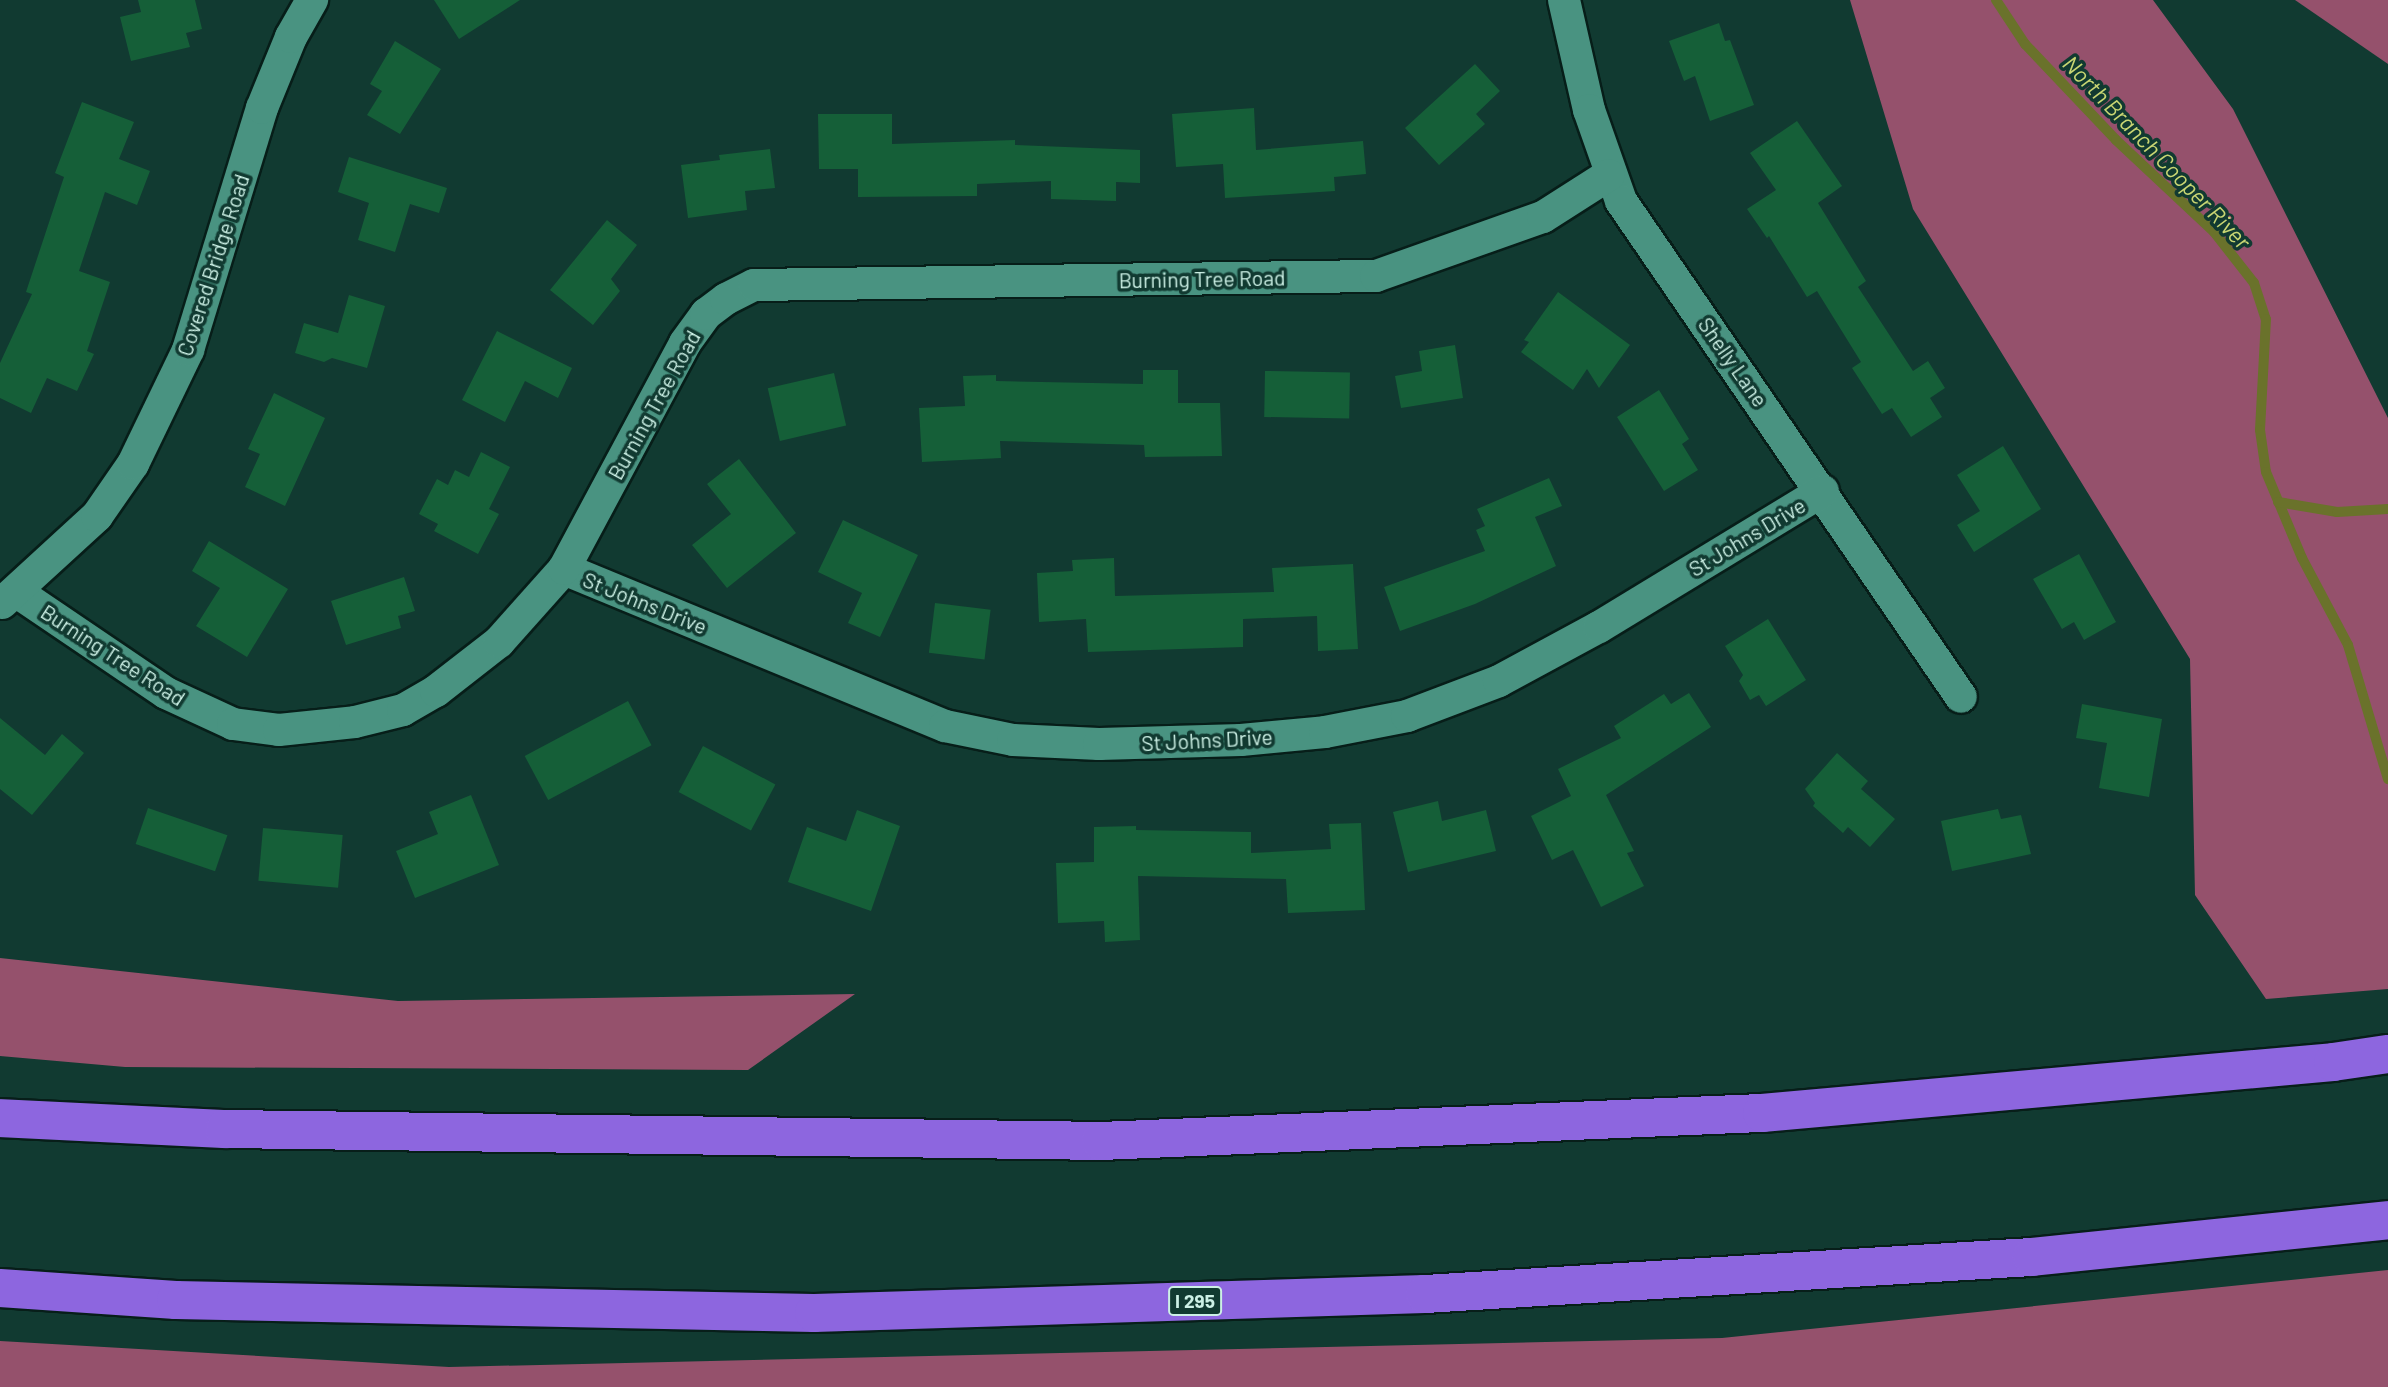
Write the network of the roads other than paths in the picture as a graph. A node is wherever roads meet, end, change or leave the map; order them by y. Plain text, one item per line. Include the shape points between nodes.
1 (312, 0) edge
2 (1564, 0) edge
3 (1609, 175) junction
4 (1822, 491) junction
5 (564, 569) junction
6 (8, 598) edge
7 (1961, 697) dead end
8 (2388, 1054) edge
9 (0, 1118) edge
10 (2388, 1220) edge
11 (0, 1288) edge

1 - 6 street, Covered Bridge Road via 261,108 188,350 133,464 97,516
2 - 3 street, Shelly Lane
3 - 4 street, Shelly Lane via 1621,201
3 - 5 street, Burning Tree Road via 1543,217 1377,276 754,285 706,314 685,343
4 - 5 street, St Johns Drive via 1599,627 1499,681 1407,716 1325,733 1241,740 1099,744 1013,740 945,726
4 - 7 street, Shelly Lane
5 - 6 street, Burning Tree Road via 499,642 436,691 402,710 355,722 279,730 233,724 166,693
8 - 9 highway via 1762,1113 1101,1141 225,1129
10 - 11 highway, I 295 via 2032,1257 1425,1294 842,1312 176,1300

